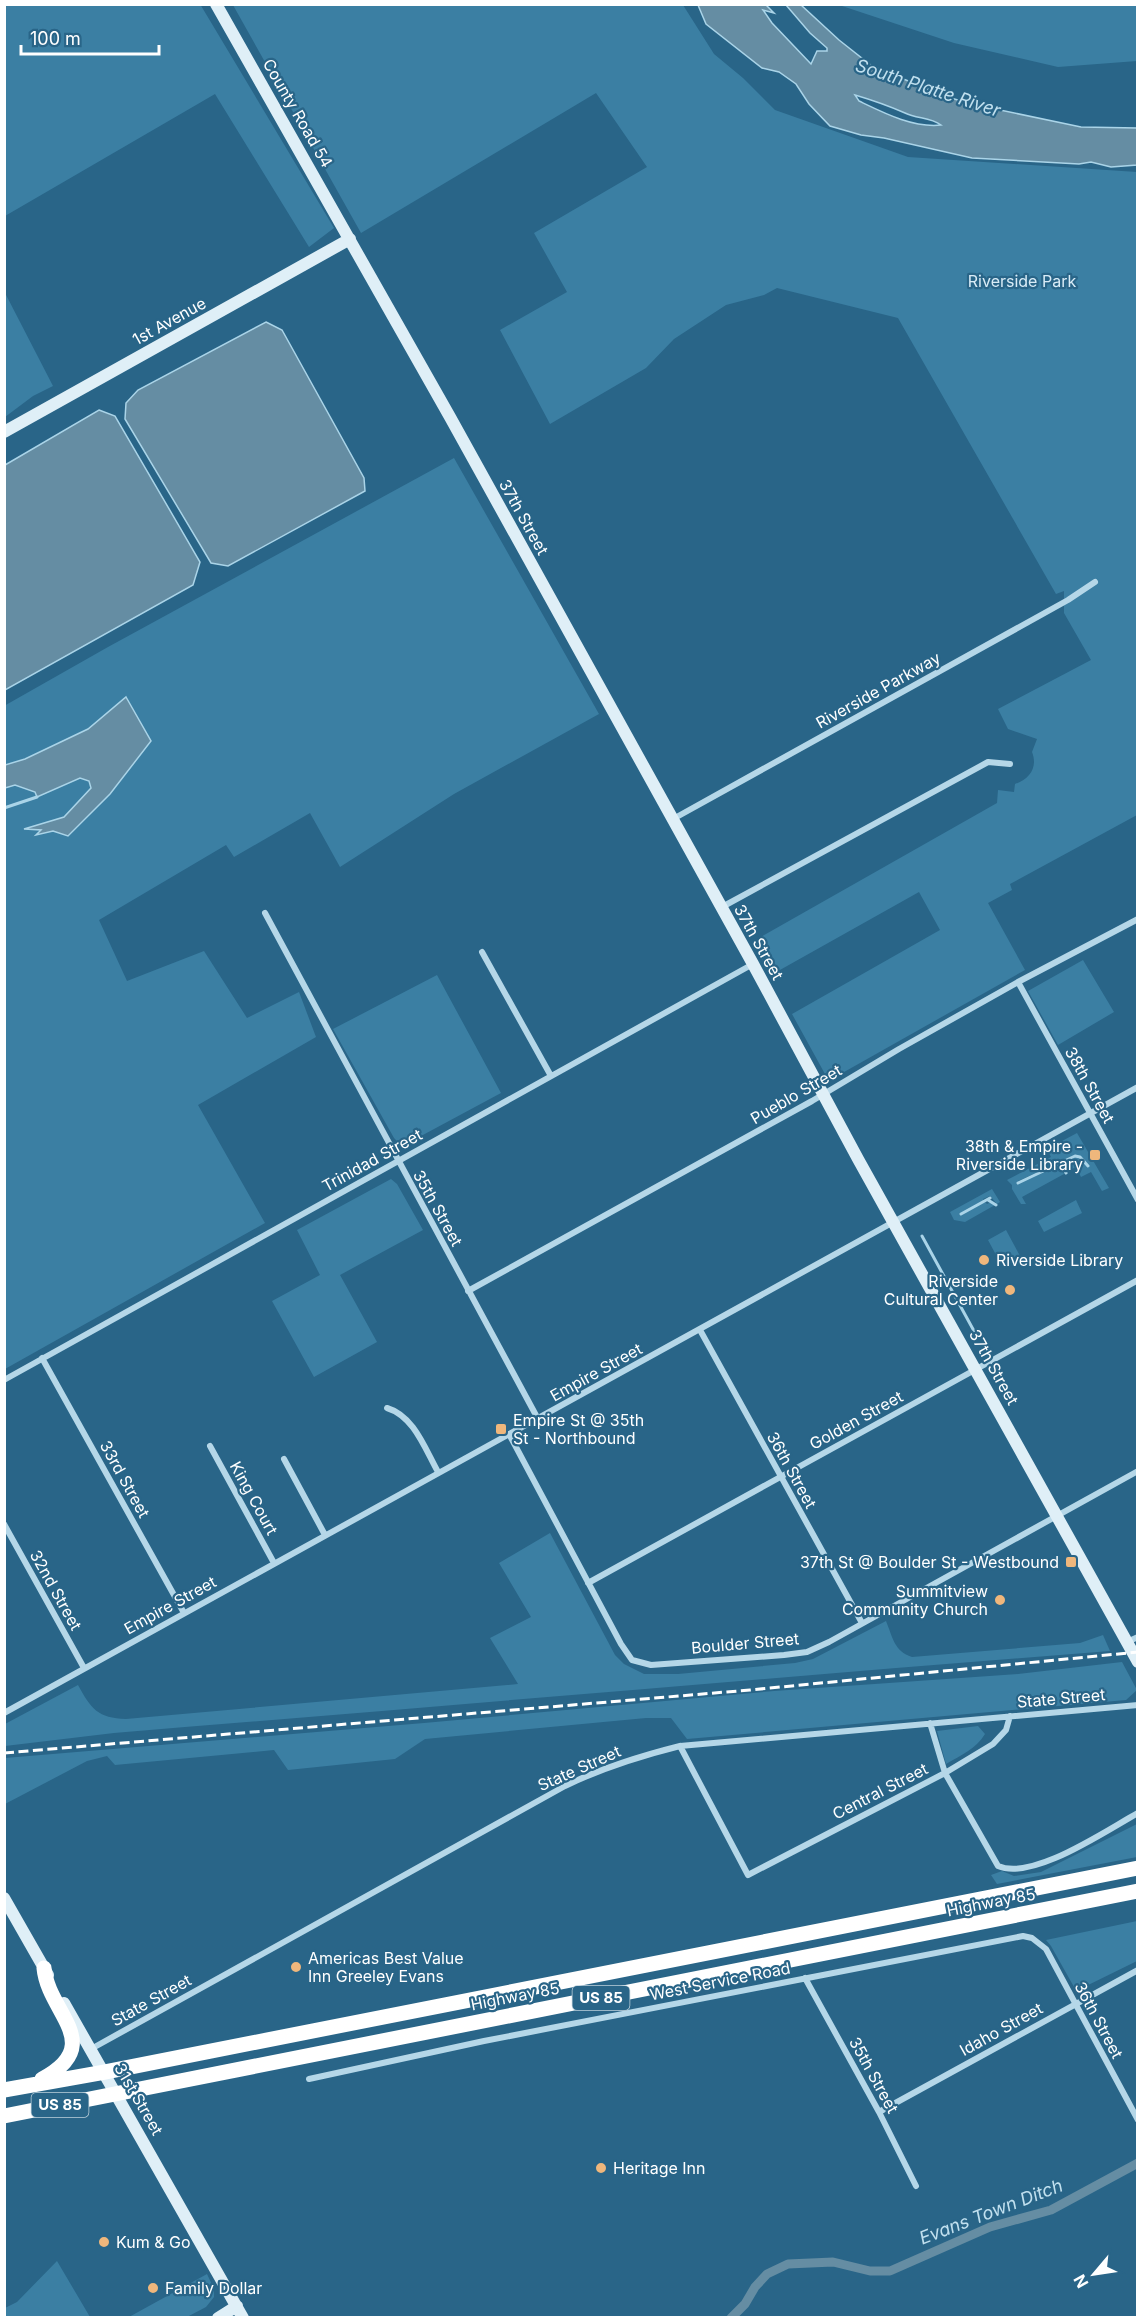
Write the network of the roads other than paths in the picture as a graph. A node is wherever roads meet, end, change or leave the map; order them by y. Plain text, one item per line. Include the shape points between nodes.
1 (216, 4) edge
2 (350, 239) junction
3 (4, 432) edge
4 (1095, 582) dead end
5 (1010, 764) dead end
6 (673, 819) junction
7 (721, 908) junction
8 (265, 913) dead end
9 (1137, 919) edge
10 (482, 952) dead end
11 (753, 964) junction
12 (1018, 982) junction
13 (551, 1076) junction
14 (1137, 1087) edge
15 (823, 1095) junction
16 (1090, 1113) junction
17 (397, 1161) junction
18 (1137, 1200) edge
19 (894, 1222) junction
20 (1137, 1280) edge
21 (468, 1291) junction
22 (700, 1330) junction
23 (42, 1358) junction
24 (976, 1369) junction
25 (4, 1380) edge
26 (387, 1408) dead end
27 (538, 1419) junction
28 (509, 1434) junction
29 (210, 1446) dead end
30 (284, 1459) dead end
31 (1137, 1471) edge
32 (438, 1472) junction
33 (780, 1477) junction
34 (1057, 1515) junction
35 (4, 1524) edge
36 (325, 1535) junction
37 (274, 1563) junction
38 (588, 1583) junction
39 (184, 1613) junction
40 (862, 1623) junction
41 (1132, 1640) edge
42 (1137, 1662) edge
43 (84, 1668) junction
44 (1137, 1705) edge
45 (4, 1713) edge
46 (1010, 1716) junction
47 (930, 1723) junction
48 (680, 1746) junction
49 (945, 1773) junction
50 (1137, 1813) edge
51 (1137, 1861) edge
52 (1137, 1868) edge
53 (1072, 1880) junction
54 (1137, 1891) edge
55 (4, 1898) edge
56 (1032, 1938) joint
57 (44, 1968) junction
58 (1137, 1970) edge
59 (805, 1978) junction
60 (1074, 2004) junction
61 (91, 2049) junction
62 (105, 2072) junction
63 (309, 2079) dead end
64 (34, 2084) junction
65 (4, 2090) edge
66 (116, 2093) junction
67 (879, 2112) junction
68 (4, 2116) edge
69 (1137, 2120) edge
70 (916, 2186) dead end
71 (240, 2312) edge
72 (218, 2318) edge

1 - 2 main road, County Road 54
2 - 3 main road, 1st Avenue
2 - 6 main road, 37th Street
4 - 6 street, Riverside Parkway
5 - 7 street via 988,762
6 - 7 main road, 37th Street
7 - 11 main road, 37th Street
8 - 17 street, 35th Street
9 - 12 street, Pueblo Street
10 - 13 street
11 - 13 street, Trinidad Street
11 - 15 main road, 37th Street
12 - 15 street, Pueblo Street
12 - 16 street, 38th Street
13 - 17 street, Trinidad Street
14 - 16 street, Empire Street
15 - 19 main road, 37th Street
15 - 21 street, Pueblo Street
16 - 18 street, 38th Street
16 - 19 street, Empire Street
17 - 21 street, 35th Street
17 - 23 street, Trinidad Street
19 - 22 street, Empire Street
19 - 24 main road, 37th Street
20 - 24 street, Golden Street
21 - 27 street, 35th Street
22 - 27 street, Empire Street
22 - 33 street, 36th Street
23 - 25 street, Trinidad Street
23 - 39 street, 33rd Street
24 - 33 street, Golden Street
24 - 34 main road, 37th Street
26 - 32 street via 398,1411 414,1429
27 - 28 street, Empire Street
28 - 32 street, Empire Street
28 - 38 street
29 - 37 street, King Court
30 - 36 street
31 - 34 street, Boulder Street
32 - 36 street, Empire Street
33 - 38 street, Golden Street
33 - 40 street, 36th Street
34 - 40 street, Boulder Street
34 - 41 main road, 37th Street
35 - 43 street, 32nd Street
36 - 37 street, Empire Street
37 - 39 street, Empire Street
38 - 40 street, Boulder Street via 633,1660 651,1665 807,1652
39 - 43 street, Empire Street
41 - 42 main road, 37th Street
43 - 45 street, Empire Street
44 - 46 street, State Street
46 - 47 street, State Street
46 - 49 street, Central Street via 1006,1730 993,1744
47 - 48 street, State Street
47 - 49 street
48 - 49 street, Central Street via 748,1875
48 - 61 street, State Street via 606,1768 565,1786
49 - 50 street via 998,1866 1013,1869 1046,1863
51 - 53 highway via 1098,1869
52 - 53 highway, Highway 85 / US 85
53 - 62 highway, Highway 85 / US 85
54 - 66 highway, Highway 85 / US 85
55 - 57 main road, 31st Street
56 - 59 street, West Service Road via 1023,1936
56 - 60 street, 36th Street via 1046,1949
57 - 61 main road, 31st Street
57 - 64 highway via 45,1983 70,2025 72,2048 64,2064
58 - 60 street, Idaho Street
59 - 63 street, West Service Road
59 - 67 street, 35th Street
60 - 67 street, Idaho Street
60 - 69 street, 36th Street
61 - 62 main road, 31st Street
62 - 64 highway, Highway 85 / US 85
62 - 66 main road, 31st Street
64 - 65 highway, Highway 85 / US 85
66 - 68 highway, Highway 85 / US 85
66 - 71 main road, 31st Street
67 - 70 street, 35th Street
71 - 72 main road

